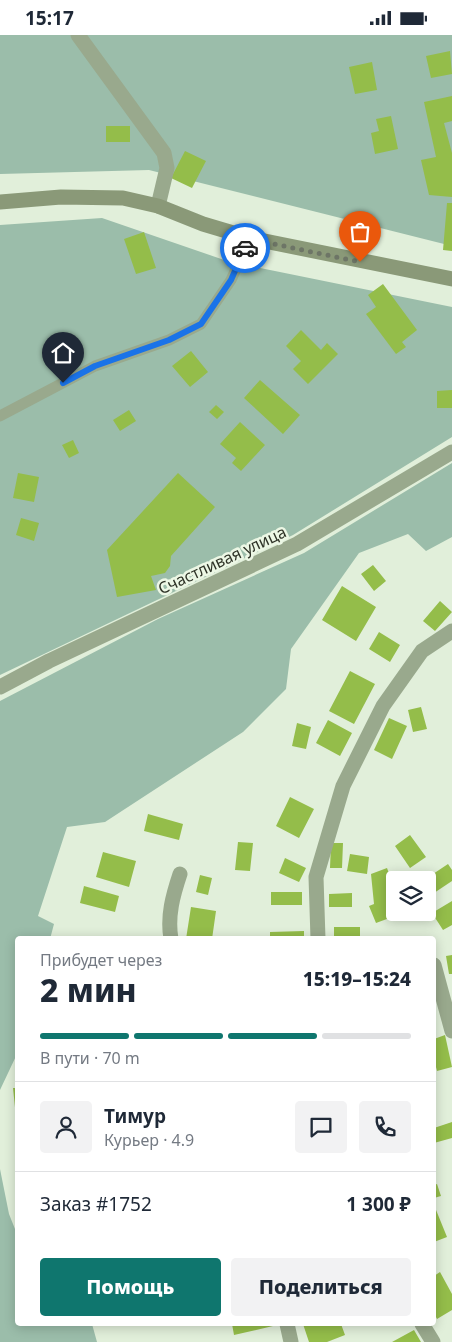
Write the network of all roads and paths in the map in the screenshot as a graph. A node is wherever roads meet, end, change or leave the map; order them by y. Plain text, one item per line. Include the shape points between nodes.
1 (78, 35) edge
2 (0, 203) edge
3 (158, 207) junction
4 (250, 239) junction
5 (452, 279) edge
6 (0, 416) edge
7 (452, 452) edge
8 (452, 631) edge
9 (0, 687) edge
10 (180, 874) dead end
11 (171, 936) edge
12 (318, 936) edge
13 (436, 981) edge
14 (440, 1014) edge
15 (452, 1031) edge
16 (287, 1326) edge
17 (423, 1326) edge
18 (291, 1342) edge
19 (433, 1342) edge

1 - 3 street via 164,153 167,168
2 - 3 street via 61,197 123,198
3 - 4 street
4 - 5 street
4 - 6 lane via 231,280 201,324 169,340 95,366
7 - 9 street, Счастливая улица via 297,544
8 - 12 street via 422,651 383,706 343,786 316,877
10 - 11 street via 172,900
13 - 14 street
14 - 15 street
16 - 18 street
17 - 19 street

